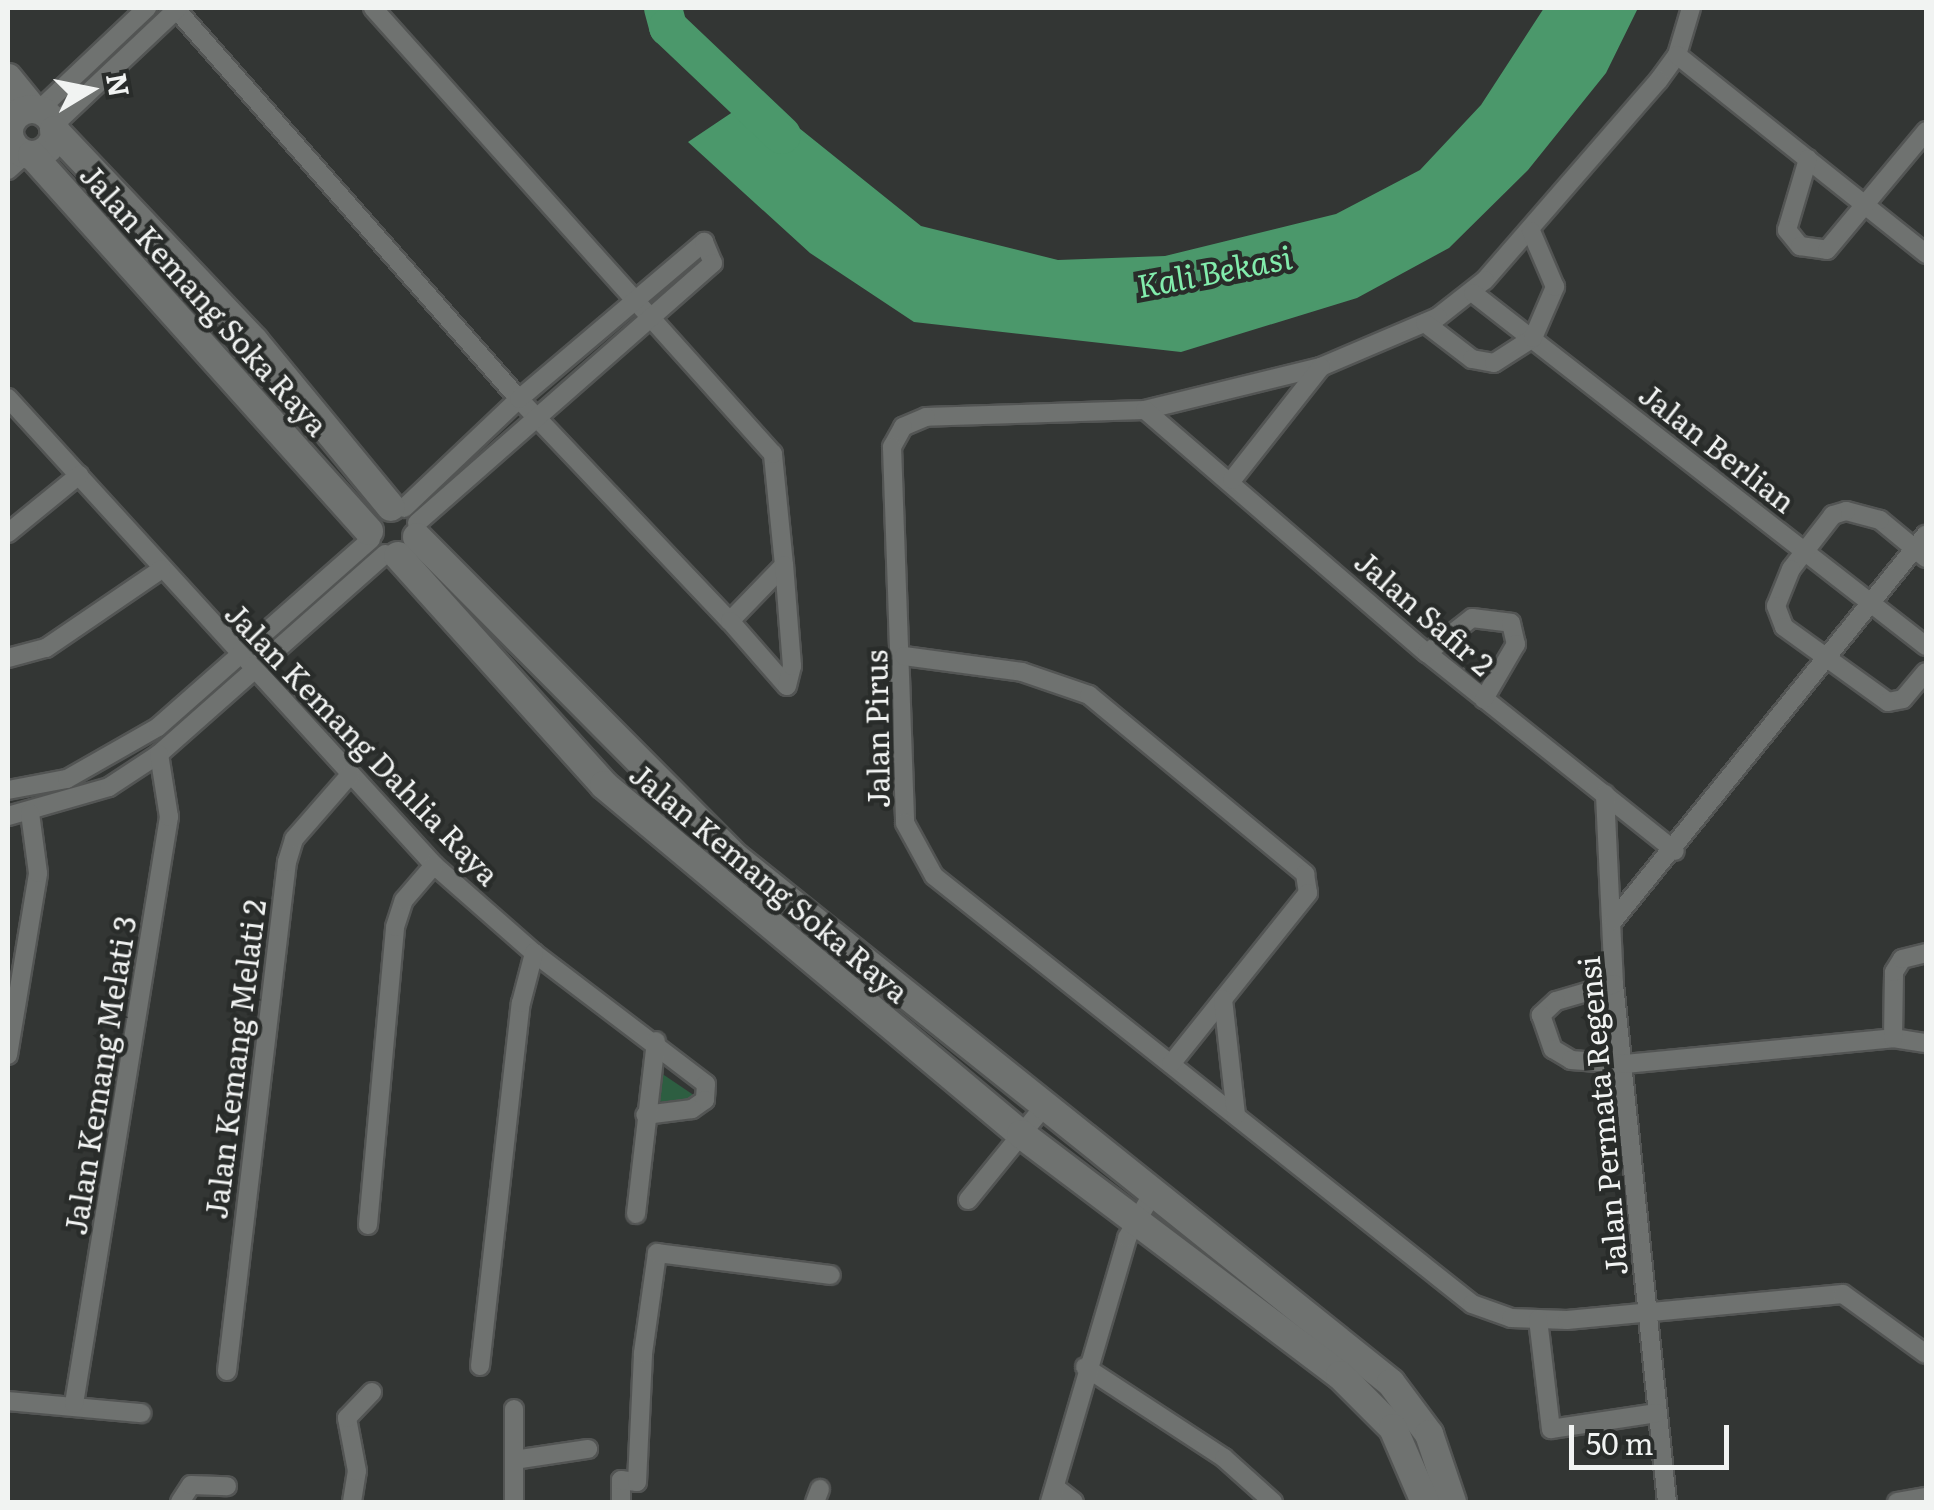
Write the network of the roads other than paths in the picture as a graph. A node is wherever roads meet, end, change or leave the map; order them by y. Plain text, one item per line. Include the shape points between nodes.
1 (146, 8) edge
2 (176, 8) edge
3 (373, 8) edge
4 (1691, 8) edge
5 (1678, 55) junction
6 (8, 78) edge
7 (45, 119) junction
8 (1926, 130) edge
9 (14, 145) edge
10 (1808, 159) junction
11 (1865, 204) junction
12 (1531, 231) junction
13 (1926, 254) edge
14 (1473, 293) junction
15 (635, 300) junction
16 (652, 319) junction
17 (1424, 323) junction
18 (1533, 338) junction
19 (1321, 367) junction
20 (8, 398) edge
21 (519, 399) junction
22 (1144, 410) junction
23 (536, 418) junction
24 (79, 475) junction
25 (1232, 480) junction
26 (394, 532) junction
27 (8, 534) edge
28 (1922, 547) edge
29 (1806, 550) junction
30 (784, 566) junction
31 (162, 568) junction
32 (1874, 605) junction
33 (730, 621) junction
34 (1926, 646) edge
35 (1427, 652) junction
36 (236, 654) junction
37 (904, 656) junction
38 (8, 658) edge
39 (1828, 658) junction
40 (252, 670) junction
41 (1926, 672) edge
42 (1484, 699) junction
43 (159, 754) junction
44 (349, 776) junction
45 (8, 790) edge
46 (1605, 794) junction
47 (30, 813) junction
48 (8, 816) edge
49 (1675, 851) junction
50 (434, 866) junction
51 (1613, 921) junction
52 (534, 952) junction
53 (1926, 954) edge
54 (1614, 984) junction
55 (1224, 999) junction
56 (1894, 1038) junction
57 (656, 1040) junction
58 (1926, 1043) edge
59 (8, 1055) edge
60 (1171, 1064) junction
61 (1625, 1064) junction
62 (1042, 1109) junction
63 (645, 1114) junction
64 (1236, 1115) junction
65 (1021, 1134) junction
66 (1154, 1191) junction
67 (968, 1200) dead end
68 (636, 1214) dead end
69 (1136, 1221) junction
70 (368, 1226) dead end
71 (831, 1275) dead end
72 (1644, 1308) junction
73 (1538, 1318) junction
74 (1926, 1354) edge
75 (480, 1366) dead end
76 (1085, 1367) junction
77 (227, 1370) dead end
78 (372, 1392) dead end
79 (8, 1400) edge
80 (74, 1404) junction
81 (514, 1409) dead end
82 (142, 1413) dead end
83 (1657, 1413) junction
84 (588, 1450) dead end
85 (514, 1460) junction
86 (227, 1486) dead end
87 (1052, 1495) edge
88 (1926, 1498) edge
89 (180, 1502) edge
90 (352, 1502) edge
91 (514, 1502) edge
92 (621, 1502) edge
93 (1074, 1502) edge
94 (1272, 1502) edge
95 (1425, 1502) edge
96 (1452, 1502) edge
97 (1667, 1502) edge
98 (1898, 1502) edge

1 - 7 street
2 - 7 street
2 - 21 street
3 - 15 street
4 - 5 street
5 - 10 street
5 - 12 street, Jalan Pirus
6 - 7 street, Jalan Kemang Soka Raya
7 - 9 street via 17,114
7 - 9 street via 46,150
7 - 26 street, Jalan Kemang Soka Raya via 254,341
8 - 11 street
9 - 26 street, Jalan Kemang Soka Raya
10 - 11 street
10 - 11 street via 1786,223 1794,242 1820,250 1834,246
11 - 13 street
12 - 14 street, Jalan Pirus
12 - 18 street via 1555,287
14 - 17 street, Jalan Pirus
14 - 18 street, Jalan Berlian
15 - 16 street
15 - 16 street via 700,242 716,258
15 - 21 street
16 - 23 street
16 - 30 street via 772,454
17 - 18 street via 1472,360 1494,363
17 - 19 street, Jalan Pirus
18 - 29 street, Jalan Berlian
19 - 22 street, Jalan Pirus
19 - 25 street
20 - 24 street, Jalan Kemang Dahlia Raya
21 - 23 street
21 - 26 street
22 - 25 street, Jalan Safir 2
22 - 37 street, Jalan Pirus via 926,416 904,427 892,446
23 - 26 street
23 - 33 street
24 - 27 street
24 - 31 street, Jalan Kemang Dahlia Raya
25 - 35 street, Jalan Safir 2
26 - 36 street
26 - 40 street
26 - 62 street, Jalan Kemang Soka Raya via 736,858
26 - 65 street, Jalan Kemang Soka Raya via 604,785
28 - 29 street via 1880,520 1846,511 1832,516
28 - 32 street, Jalan Permata Regensi
29 - 32 street, Jalan Berlian
29 - 39 street via 1782,582 1776,606 1784,627
30 - 33 street
30 - 33 street via 792,666 787,686
31 - 36 street, Jalan Kemang Dahlia Raya
31 - 38 street via 46,648
32 - 34 street, Jalan Berlian
32 - 39 street, Jalan Permata Regensi
35 - 42 street, Jalan Safir 2
35 - 42 street via 1472,618 1511,623 1516,644
36 - 40 street, Jalan Kemang Dahlia Raya
36 - 45 street via 158,727 108,760 67,779
37 - 55 street via 1022,672 1089,695 1305,874 1308,893
37 - 60 street, Jalan Pirus via 905,823 926,867
39 - 41 street via 1888,702 1903,699
39 - 49 street, Jalan Permata Regensi
40 - 43 street
40 - 44 street, Jalan Kemang Dahlia Raya
42 - 46 street, Jalan Safir 2
43 - 47 street via 109,788
43 - 80 street, Jalan Kemang Melati 3 via 169,817
44 - 50 street, Jalan Kemang Dahlia Raya
44 - 77 street, Jalan Kemang Melati 2 via 294,839 287,862
46 - 49 street, Jalan Safir 2
46 - 51 street
47 - 48 street
47 - 59 street via 38,873
49 - 51 street, Jalan Permata Regensi
50 - 52 street, Jalan Kemang Dahlia Raya
50 - 70 street via 404,900 395,927
51 - 54 street, Jalan Permata Regensi
52 - 57 street, Jalan Kemang Dahlia Raya
52 - 75 street via 521,1003
53 - 56 street via 1902,959 1894,972
54 - 61 street, Jalan Permata Regensi
54 - 61 street via 1556,1001 1541,1015 1542,1031 1571,1060
55 - 60 street
55 - 64 street
56 - 58 street
56 - 61 street
57 - 63 street
57 - 63 street, Jalan Kemang Dahlia Raya via 701,1076 709,1091 692,1109
60 - 64 street, Jalan Pirus
61 - 72 street, Jalan Permata Regensi
62 - 65 street
62 - 66 street, Jalan Kemang Soka Raya
63 - 68 street
64 - 73 street, Jalan Pirus via 1472,1304
65 - 67 street
65 - 69 street, Jalan Kemang Soka Raya
66 - 69 street
66 - 96 street, Jalan Kemang Soka Raya via 1391,1382 1429,1434
69 - 76 street
69 - 95 street, Jalan Kemang Soka Raya via 1340,1375 1393,1428
71 - 92 street via 657,1253 643,1353 637,1482 622,1480
72 - 73 street, Jalan Pirus
72 - 74 street, Jalan Pirus via 1843,1294
72 - 83 street, Jalan Permata Regensi
73 - 83 street via 1551,1429
76 - 87 street
76 - 94 street via 1224,1458
78 - 90 street via 348,1418 357,1470
79 - 80 street
80 - 82 street
81 - 85 street
83 - 97 street, Jalan Permata Regensi
84 - 85 street
85 - 91 street
86 - 89 street via 191,1485
87 - 93 street
88 - 98 street

